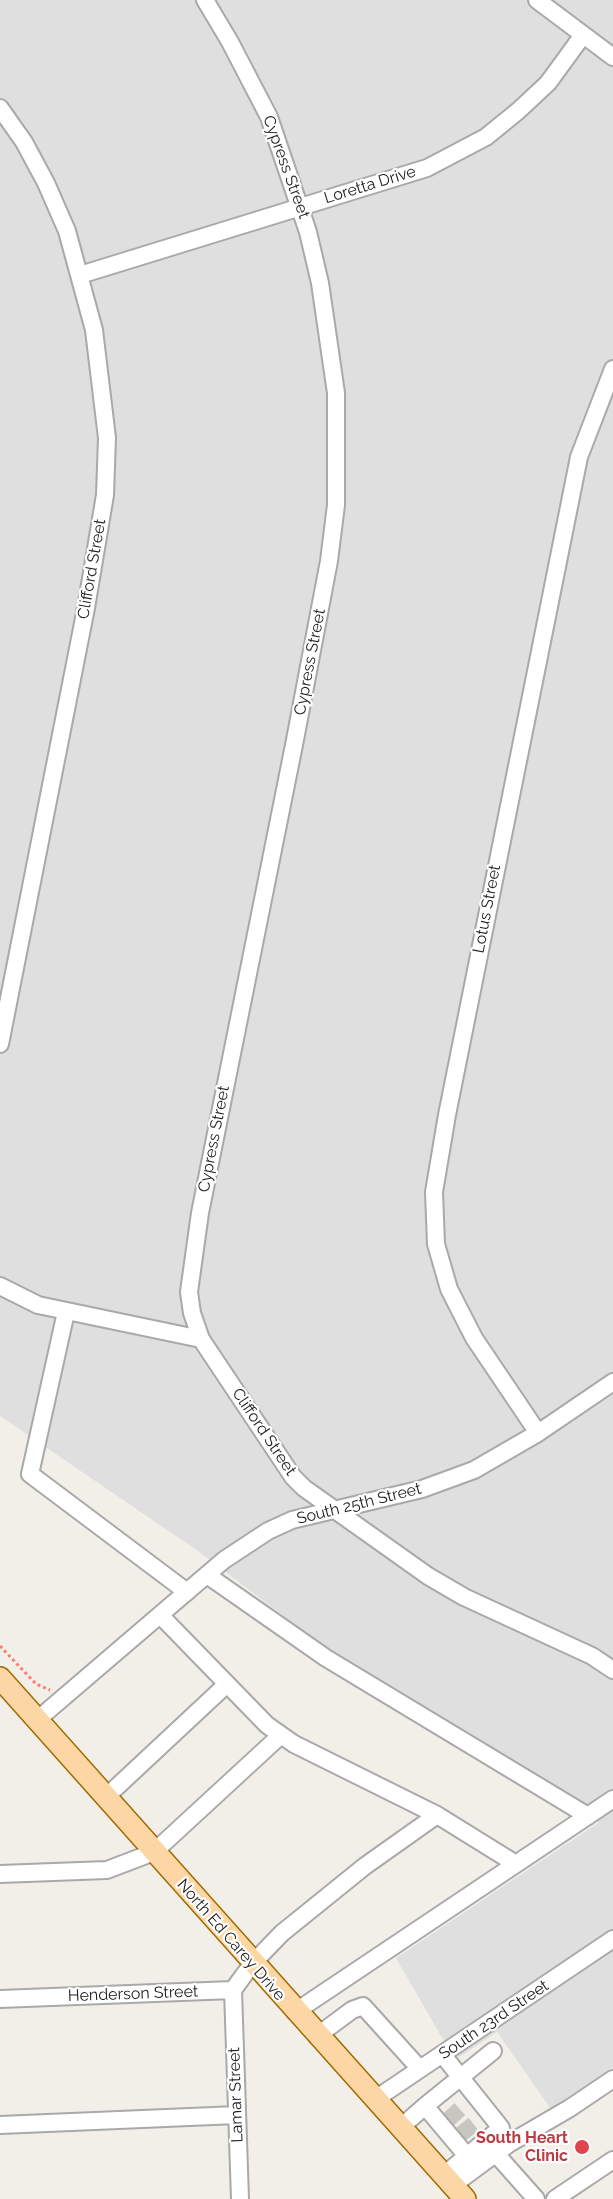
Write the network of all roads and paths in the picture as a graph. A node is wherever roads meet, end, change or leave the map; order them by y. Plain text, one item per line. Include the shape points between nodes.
1 (205, 0) edge
2 (537, 0) edge
3 (583, 35) junction
4 (613, 57) edge
5 (0, 108) edge
6 (301, 205) junction
7 (81, 275) junction
8 (613, 369) edge
9 (0, 1044) edge
10 (0, 1286) edge
11 (66, 1312) junction
12 (201, 1339) junction
13 (613, 1383) edge
14 (538, 1433) junction
15 (333, 1509) junction
16 (207, 1575) junction
17 (187, 1592) junction
18 (160, 1615) junction
19 (0, 1646) edge
20 (611, 1667) edge
21 (0, 1678) edge
22 (227, 1684) junction
23 (64, 1697) junction
24 (37, 1720) junction
25 (282, 1735) junction
26 (106, 1797) junction
27 (613, 1800) edge
28 (437, 1815) junction
29 (588, 1816) junction
30 (154, 1852) junction
31 (516, 1864) junction
32 (0, 1874) edge
33 (613, 1939) edge
34 (252, 1964) junction
35 (233, 1990) junction
36 (0, 1999) edge
37 (295, 2012) junction
38 (317, 2036) junction
39 (493, 2052) dead end
40 (442, 2054) junction
41 (420, 2069) junction
42 (458, 2077) junction
43 (613, 2079) edge
44 (474, 2097) junction
45 (374, 2100) junction
46 (425, 2106) junction
47 (237, 2115) junction
48 (450, 2118) junction
49 (0, 2125) edge
50 (400, 2128) junction
51 (490, 2147) junction
52 (467, 2156) junction
53 (613, 2160) edge
54 (454, 2186) edge
55 (240, 2199) edge
56 (536, 2199) edge
57 (555, 2199) edge

1 - 6 street, Cypress Street via 269,117
2 - 3 street
3 - 4 street
3 - 6 street, Loretta Drive via 548,82 518,111 468,148 426,168
5 - 7 street, Clifford Street via 46,183
6 - 7 street, Loretta Drive
6 - 12 street, Cypress Street via 320,283 333,364 336,505 294,745 200,1213 189,1292
7 - 9 street, Clifford Street via 102,383 107,438 105,495
8 - 14 street, Lotus Street via 579,457 434,1192 436,1244 449,1289 474,1338
10 - 11 street via 20,1298
11 - 12 street
11 - 17 street via 30,1474
12 - 15 street, Clifford Street via 294,1477
13 - 14 street, South 25th Street
14 - 15 street, South 25th Street via 498,1458 448,1480
15 - 16 street, South 25th Street via 268,1531
15 - 20 street, Clifford Street via 446,1587
16 - 17 street, South 25th Street
16 - 29 street via 326,1658
17 - 18 street, South 25th Street
18 - 22 street
18 - 23 street, South 25th Street
19 - 23 path via 36,1684
21 - 24 main road, North Ed Carey Drive
22 - 25 street
22 - 26 street
23 - 24 street, South 25th Street
24 - 26 main road, North Ed Carey Drive
25 - 28 street
25 - 30 street
26 - 30 main road, North Ed Carey Drive
27 - 29 street
28 - 31 street
28 - 34 street via 365,1866 282,1934
29 - 31 street
30 - 32 street via 107,1870
30 - 34 main road, North Ed Carey Drive
31 - 37 street
33 - 40 street, South 23rd Street
34 - 35 street
34 - 37 main road, North Ed Carey Drive
35 - 36 street, Henderson Street
35 - 47 street, Lamar Street
37 - 38 main road, North Ed Carey Drive
38 - 41 street via 363,2006
38 - 45 main road, North Ed Carey Drive
39 - 42 street
40 - 41 street, South 23rd Street
40 - 42 street
41 - 45 street, South 23rd Street
42 - 44 street
42 - 46 street
43 - 51 street
44 - 48 street
44 - 51 street via 481,2118 501,2128
45 - 50 main road, North Ed Carey Drive
46 - 48 street
46 - 50 street
47 - 49 street
47 - 55 street, Lamar Street
48 - 52 street
50 - 54 main road, North Ed Carey Drive
51 - 52 street
51 - 54 street
51 - 56 street
52 - 54 street
53 - 57 street

